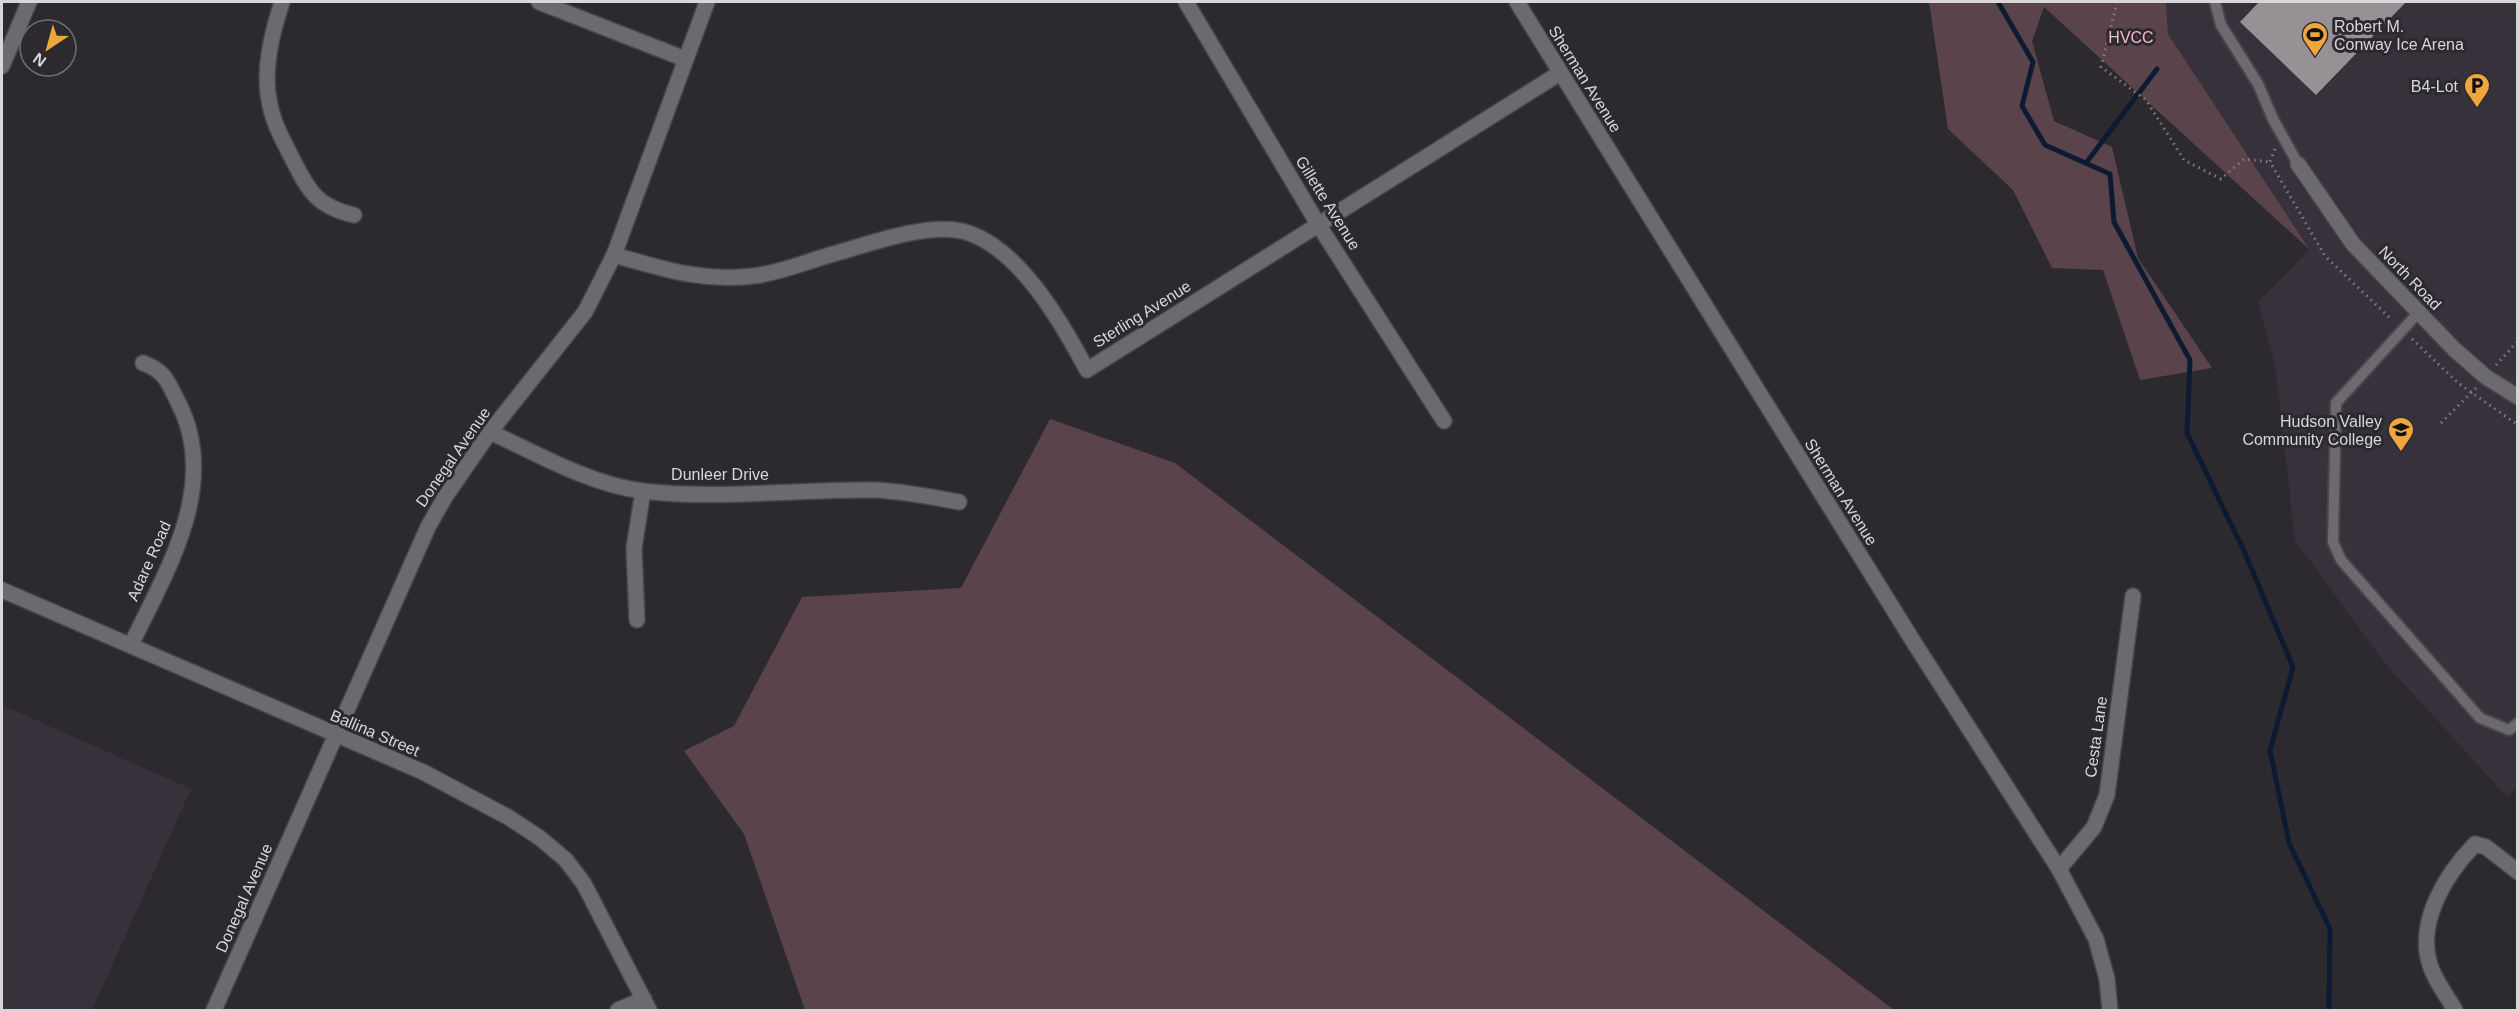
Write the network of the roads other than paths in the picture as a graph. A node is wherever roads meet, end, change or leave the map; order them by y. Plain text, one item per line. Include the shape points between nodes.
1 (29, 2) edge
2 (282, 2) edge
3 (539, 2) edge
4 (707, 2) edge
5 (1186, 2) edge
6 (1516, 2) edge
7 (2215, 2) edge
8 (685, 59) junction
9 (2, 66) edge
10 (1560, 73) junction
11 (2298, 164) joint
12 (354, 215) dead end
13 (1318, 224) junction
14 (614, 255) junction
15 (2418, 313) junction
16 (143, 363) dead end
17 (2517, 397) edge
18 (1444, 421) dead end
19 (490, 432) junction
20 (643, 491) junction
21 (960, 502) dead end
22 (2, 590) edge
23 (2133, 596) dead end
24 (637, 620) dead end
25 (131, 645) junction
26 (2517, 723) edge
27 (335, 736) junction
28 (2059, 868) junction
29 (2517, 872) edge
30 (647, 1005) edge
31 (214, 1011) edge
32 (618, 1011) edge
33 (2110, 1011) edge
34 (2455, 1011) edge

1 - 9 street
2 - 12 street via 272,32 267,79 279,132 307,188 334,211
3 - 8 street
4 - 8 street, Donegal Avenue
5 - 13 street, Gillette Avenue
6 - 10 street, Sherman Avenue
7 - 11 lane via 2221,24 2259,84
8 - 14 street, Donegal Avenue
10 - 13 street, Sterling Avenue
10 - 28 street, Sherman Avenue
11 - 15 street, North Road via 2353,244
13 - 14 street, Sterling Avenue via 1087,370 1028,277 993,244 962,231 896,236 756,276 713,279
13 - 18 street, Gillette Avenue
14 - 19 street, Donegal Avenue via 585,312
15 - 17 street, North Road via 2486,377
15 - 26 lane via 2336,403 2333,542 2341,560 2480,718 2509,730
16 - 25 street, Adare Road via 165,376 183,410 191,440 192,497 183,536
19 - 20 street, Dunleer Drive via 561,465
19 - 27 street, Donegal Avenue via 428,527
20 - 21 street, Dunleer Drive via 874,490
20 - 24 street via 634,548
22 - 25 street, Ballina Street
23 - 28 street, Cesta Lane via 2107,795 2094,827
25 - 27 street, Ballina Street
27 - 30 street, Ballina Street via 423,772 508,817 566,860 584,884
27 - 31 street, Donegal Avenue
28 - 33 street, Sherman Avenue via 2096,939 2107,979
29 - 34 street via 2486,847 2475,844 2440,887 2427,942 2430,966
30 - 32 street

